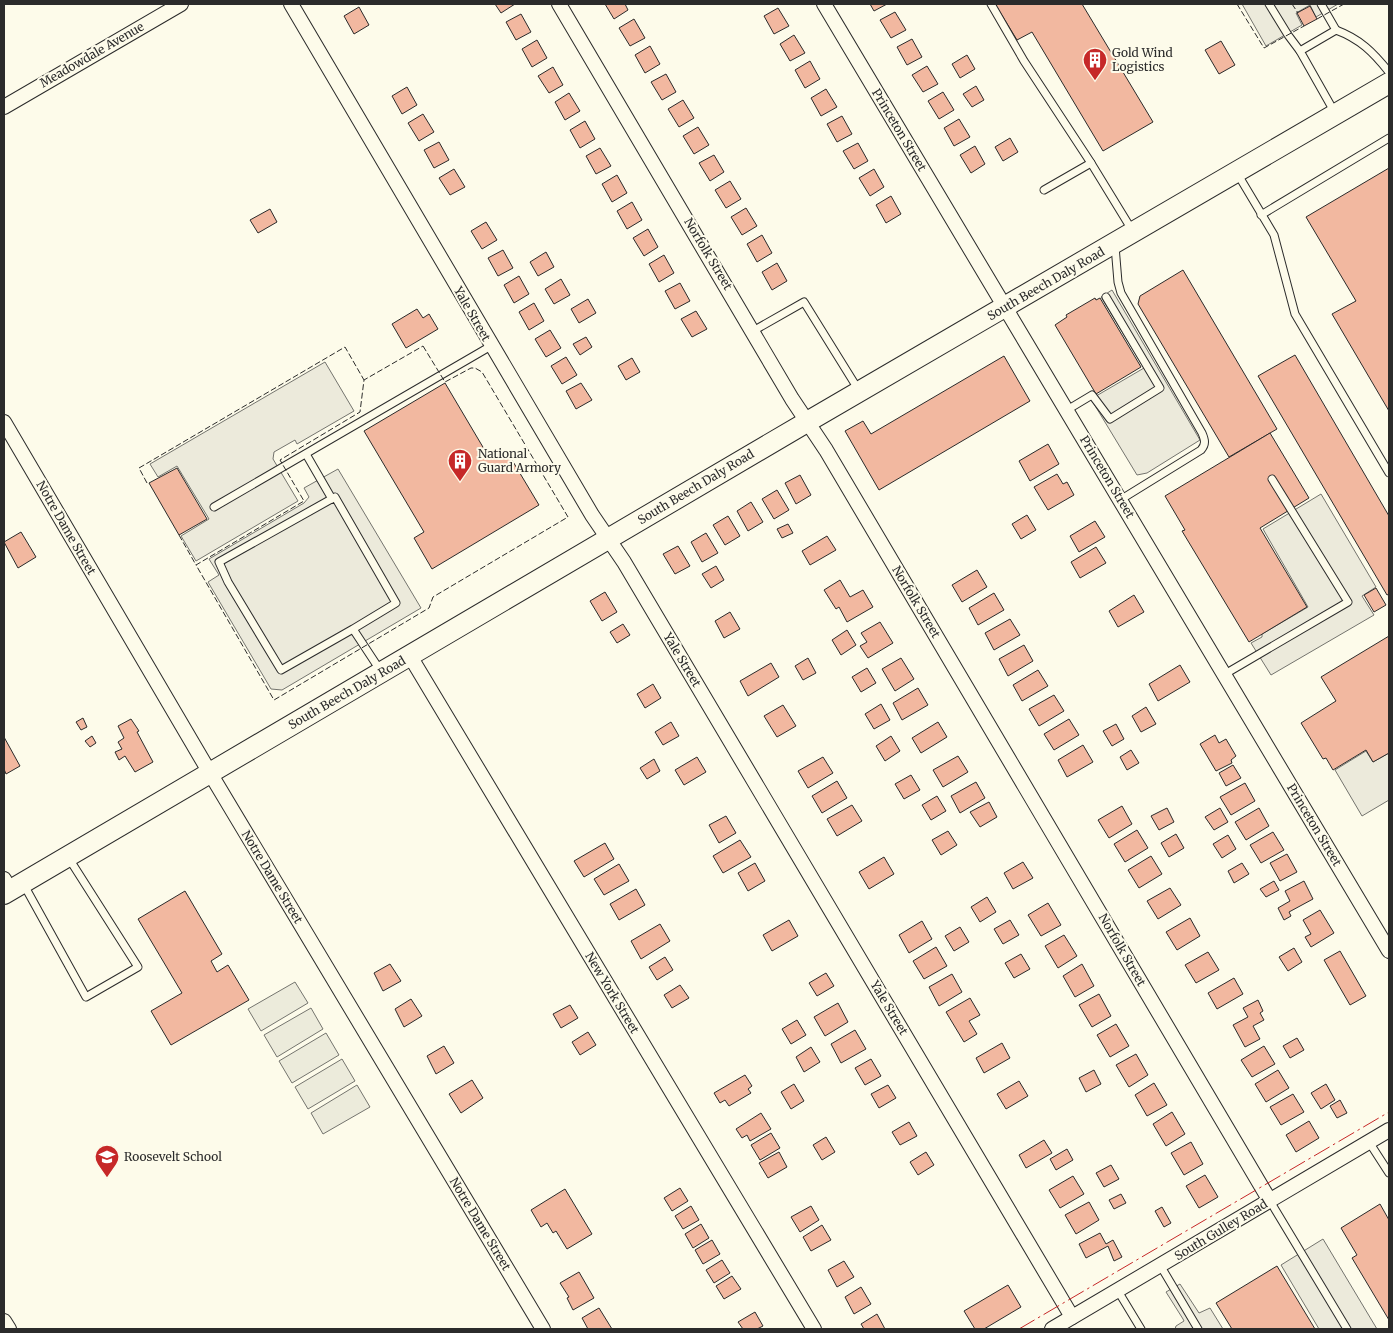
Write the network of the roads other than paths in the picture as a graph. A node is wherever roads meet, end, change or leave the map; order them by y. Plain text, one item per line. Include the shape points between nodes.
1 (181, 4) edge
2 (291, 4) edge
3 (559, 4) edge
4 (824, 4) edge
5 (991, 4) edge
6 (1269, 4) edge
7 (1321, 4) edge
8 (1336, 30) junction
9 (1300, 50) junction
10 (1389, 72) edge
11 (1389, 83) edge
12 (4, 107) edge
13 (1336, 114) junction
14 (1389, 138) edge
15 (1091, 163) junction
16 (1237, 172) junction
17 (1044, 190) dead end
18 (1260, 215) junction
19 (1134, 233) junction
20 (1115, 244) junction
21 (1106, 297) dead end
22 (1004, 308) junction
23 (753, 331) junction
24 (491, 346) junction
25 (859, 392) junction
26 (1067, 410) junction
27 (4, 422) edge
28 (807, 422) junction
29 (306, 454) junction
30 (1389, 473) edge
31 (1272, 479) dead end
32 (332, 499) junction
33 (1120, 500) junction
34 (214, 507) dead end
35 (608, 540) junction
36 (353, 628) junction
37 (410, 656) junction
38 (382, 672) junction
39 (1225, 674) junction
40 (210, 773) junction
41 (68, 856) junction
42 (10, 887) edge
43 (1389, 951) edge
44 (1389, 1130) edge
45 (1369, 1142) junction
46 (1389, 1173) edge
47 (1270, 1201) junction
48 (1160, 1265) junction
49 (1118, 1291) junction
50 (1072, 1317) junction
51 (4, 1321) edge
52 (9, 1329) edge
53 (543, 1329) edge
54 (814, 1329) edge
55 (1052, 1329) edge
56 (1141, 1329) edge
57 (1198, 1329) edge
58 (1347, 1329) edge

1 - 12 street, Meadowdale Avenue
2 - 24 street, Yale Street
3 - 23 street, Norfolk Street
4 - 22 street, Princeton Street
5 - 15 lane
6 - 9 lane
7 - 8 lane
8 - 9 lane
8 - 10 lane via 1352,36 1370,50
9 - 13 lane
11 - 13 main road, South Beech Daly Road
13 - 16 main road, South Beech Daly Road
14 - 18 lane
15 - 17 lane
15 - 19 lane
16 - 18 lane
16 - 19 main road, South Beech Daly Road
18 - 30 lane via 1274,235 1296,314
19 - 20 main road, South Beech Daly Road
20 - 22 main road, South Beech Daly Road
20 - 33 lane via 1121,293 1205,441 1201,450
21 - 26 lane via 1160,388 1110,419 1092,395
22 - 25 main road, South Beech Daly Road
22 - 26 street, Princeton Street
23 - 25 lane via 804,302
23 - 28 street, Norfolk Street
24 - 29 lane
24 - 35 street, Yale Street
25 - 28 main road, South Beech Daly Road
26 - 33 street, Princeton Street
27 - 40 street, Notre Dame Street
28 - 35 main road, South Beech Daly Road
28 - 47 street, Norfolk Street
29 - 32 lane
29 - 34 lane
31 - 39 lane via 1348,602
32 - 36 lane via 336,497 396,603
32 - 36 lane via 219,562 281,670
33 - 39 street, Princeton Street
35 - 37 main road, South Beech Daly Road
35 - 50 street, Yale Street
36 - 38 lane
37 - 38 main road, South Beech Daly Road
37 - 54 street, New York Street
38 - 40 main road, South Beech Daly Road
39 - 43 street, Princeton Street
40 - 41 main road, South Beech Daly Road
40 - 53 street, Notre Dame Street
41 - 42 main road, South Beech Daly Road
41 - 42 lane via 138,967 86,997
44 - 45 street, South Gulley Road
45 - 46 lane
45 - 47 street, South Gulley Road
47 - 48 street, South Gulley Road
47 - 58 lane
48 - 49 street, South Gulley Road
48 - 57 lane
49 - 50 street, South Gulley Road
49 - 56 lane
50 - 55 street, South Gulley Road
51 - 52 street

